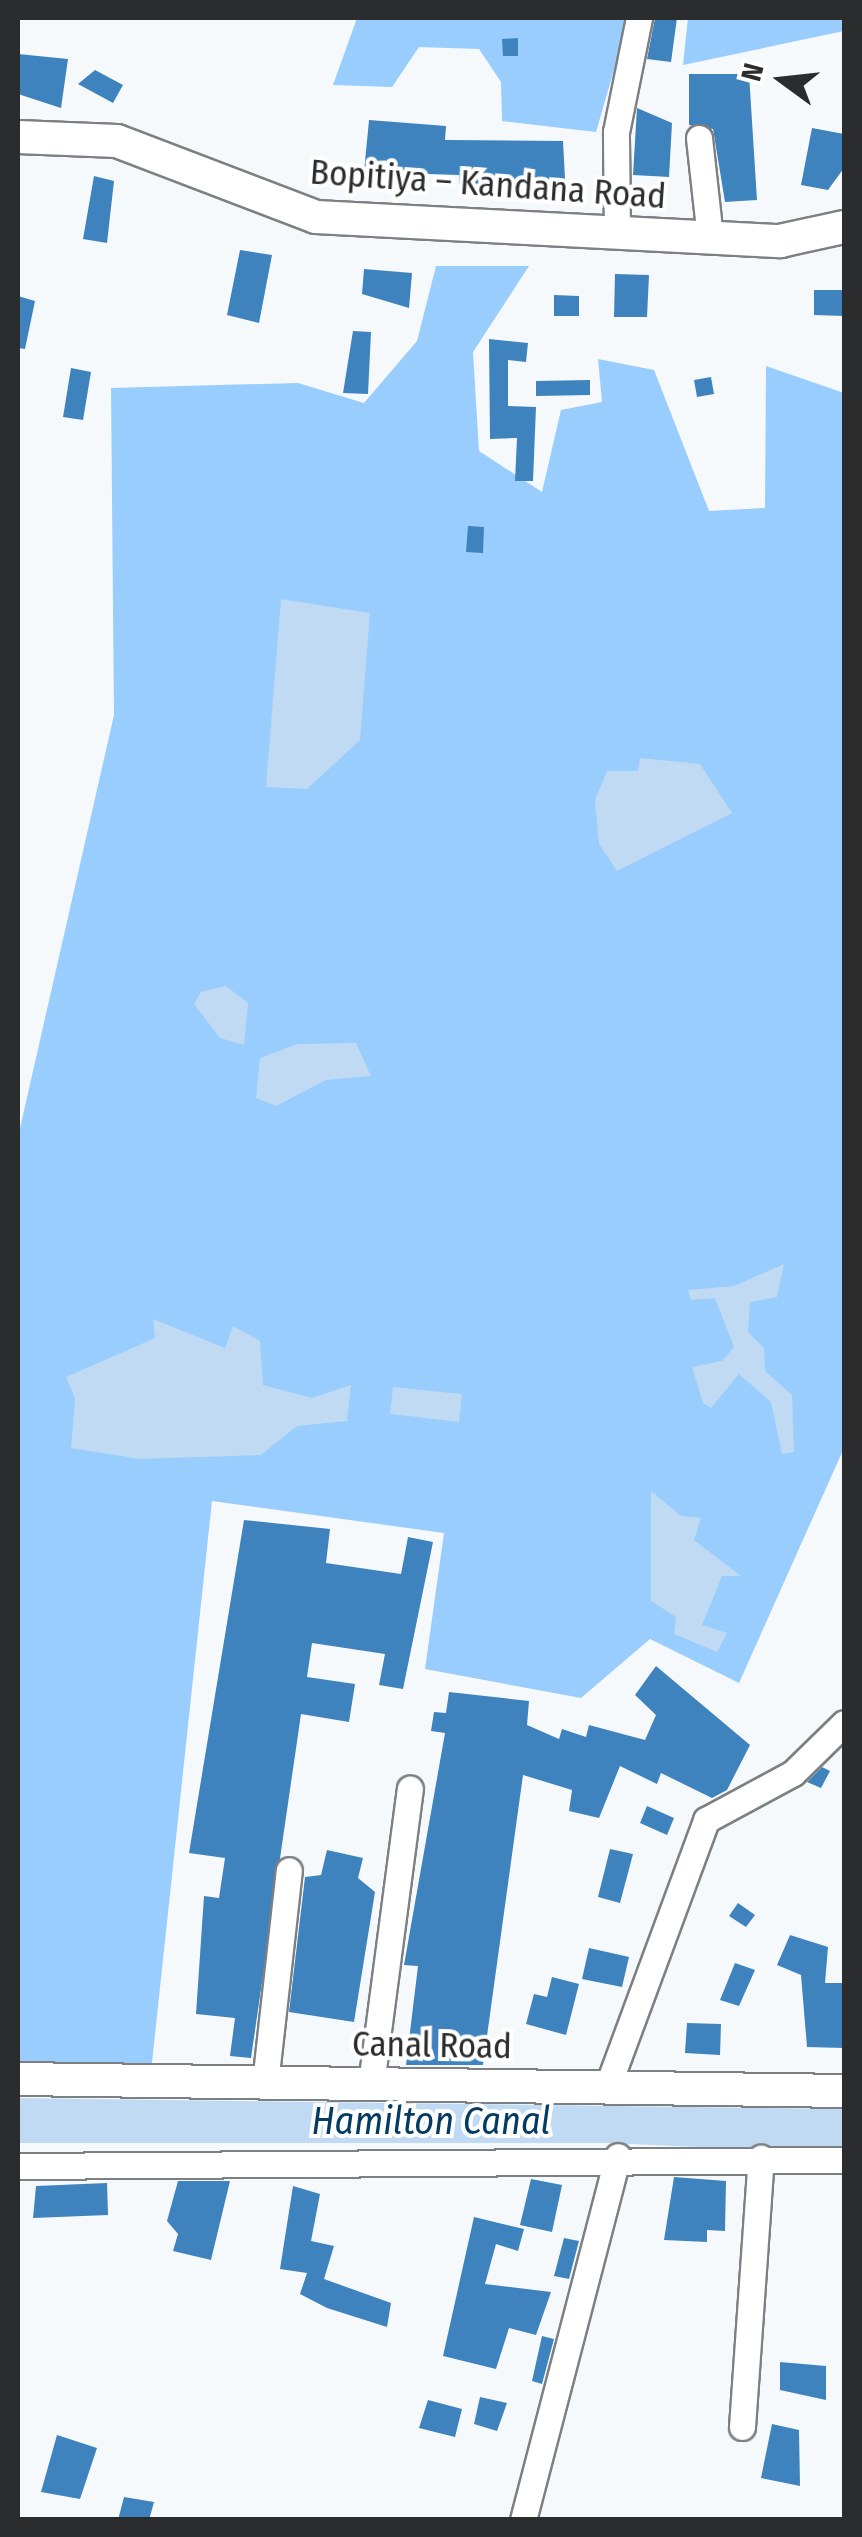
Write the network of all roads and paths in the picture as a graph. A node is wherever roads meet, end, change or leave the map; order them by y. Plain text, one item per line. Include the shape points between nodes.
1 (638, 18) edge
2 (18, 137) edge
3 (699, 138) dead end
4 (844, 227) edge
5 (617, 234) junction
6 (710, 238) junction
7 (844, 1723) edge
8 (410, 1789) dead end
9 (289, 1870) dead end
10 (18, 2080) edge
11 (266, 2083) junction
12 (372, 2084) junction
13 (607, 2088) junction
14 (844, 2092) edge
15 (618, 2156) junction
16 (762, 2158) junction
17 (844, 2160) edge
18 (18, 2166) edge
19 (742, 2426) dead end
20 (523, 2520) edge

1 - 5 street via 616,132
2 - 5 main road, Bopitiya – Kandana Road via 116,141 316,216
3 - 6 street
4 - 6 main road, Bopitiya – Kandana Road via 808,240
5 - 6 main road, Bopitiya – Kandana Road
7 - 13 street via 793,1773 706,1820
8 - 12 street
9 - 11 street
10 - 11 main road, Canal Road
11 - 12 main road, Canal Road
12 - 13 main road, Canal Road
13 - 14 main road, Canal Road
15 - 16 street
15 - 18 street
15 - 20 street
16 - 17 street
16 - 19 street

